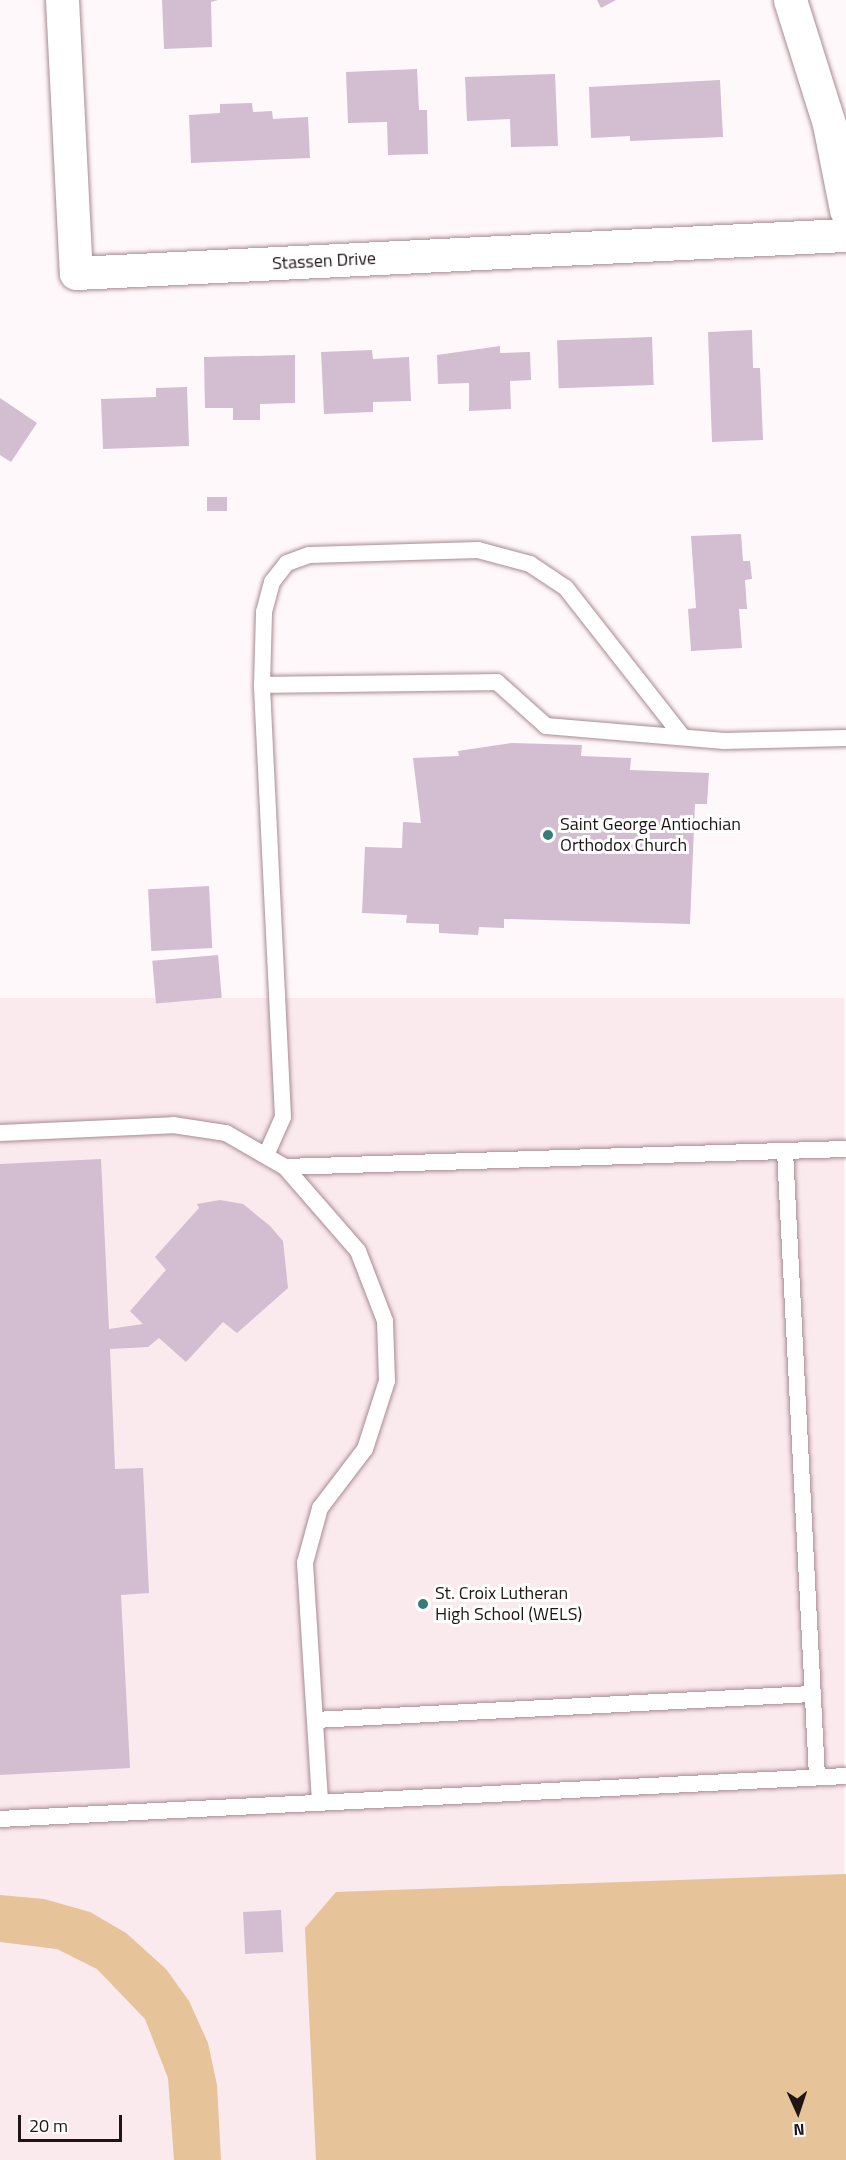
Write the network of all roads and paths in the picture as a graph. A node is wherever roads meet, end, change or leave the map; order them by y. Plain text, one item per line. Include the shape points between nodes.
1 (62, 0) edge
2 (790, 0) edge
3 (846, 210) edge
4 (846, 235) edge
5 (262, 685) junction
6 (683, 737) junction
7 (846, 738) edge
8 (0, 1133) edge
9 (846, 1149) edge
10 (785, 1151) junction
11 (267, 1153) junction
12 (285, 1167) junction
13 (813, 1694) junction
14 (315, 1720) junction
15 (846, 1776) edge
16 (817, 1777) junction
17 (320, 1803) junction
18 (0, 1819) edge

1 - 4 street, Stassen Drive via 76,273
2 - 3 street via 829,124
5 - 6 lane via 497,682 546,726
5 - 6 lane via 264,612 272,582 287,563 309,555 478,550 530,564 566,588
5 - 11 lane via 283,1117
6 - 7 lane via 793,741
8 - 11 lane via 173,1125 226,1132
9 - 10 lane
10 - 12 lane
10 - 13 lane
11 - 12 lane
12 - 14 lane via 358,1251 386,1321 387,1381 371,1432 364,1449 320,1508 305,1563
13 - 14 lane
13 - 16 lane
14 - 17 lane
15 - 16 lane
16 - 17 lane
17 - 18 lane

